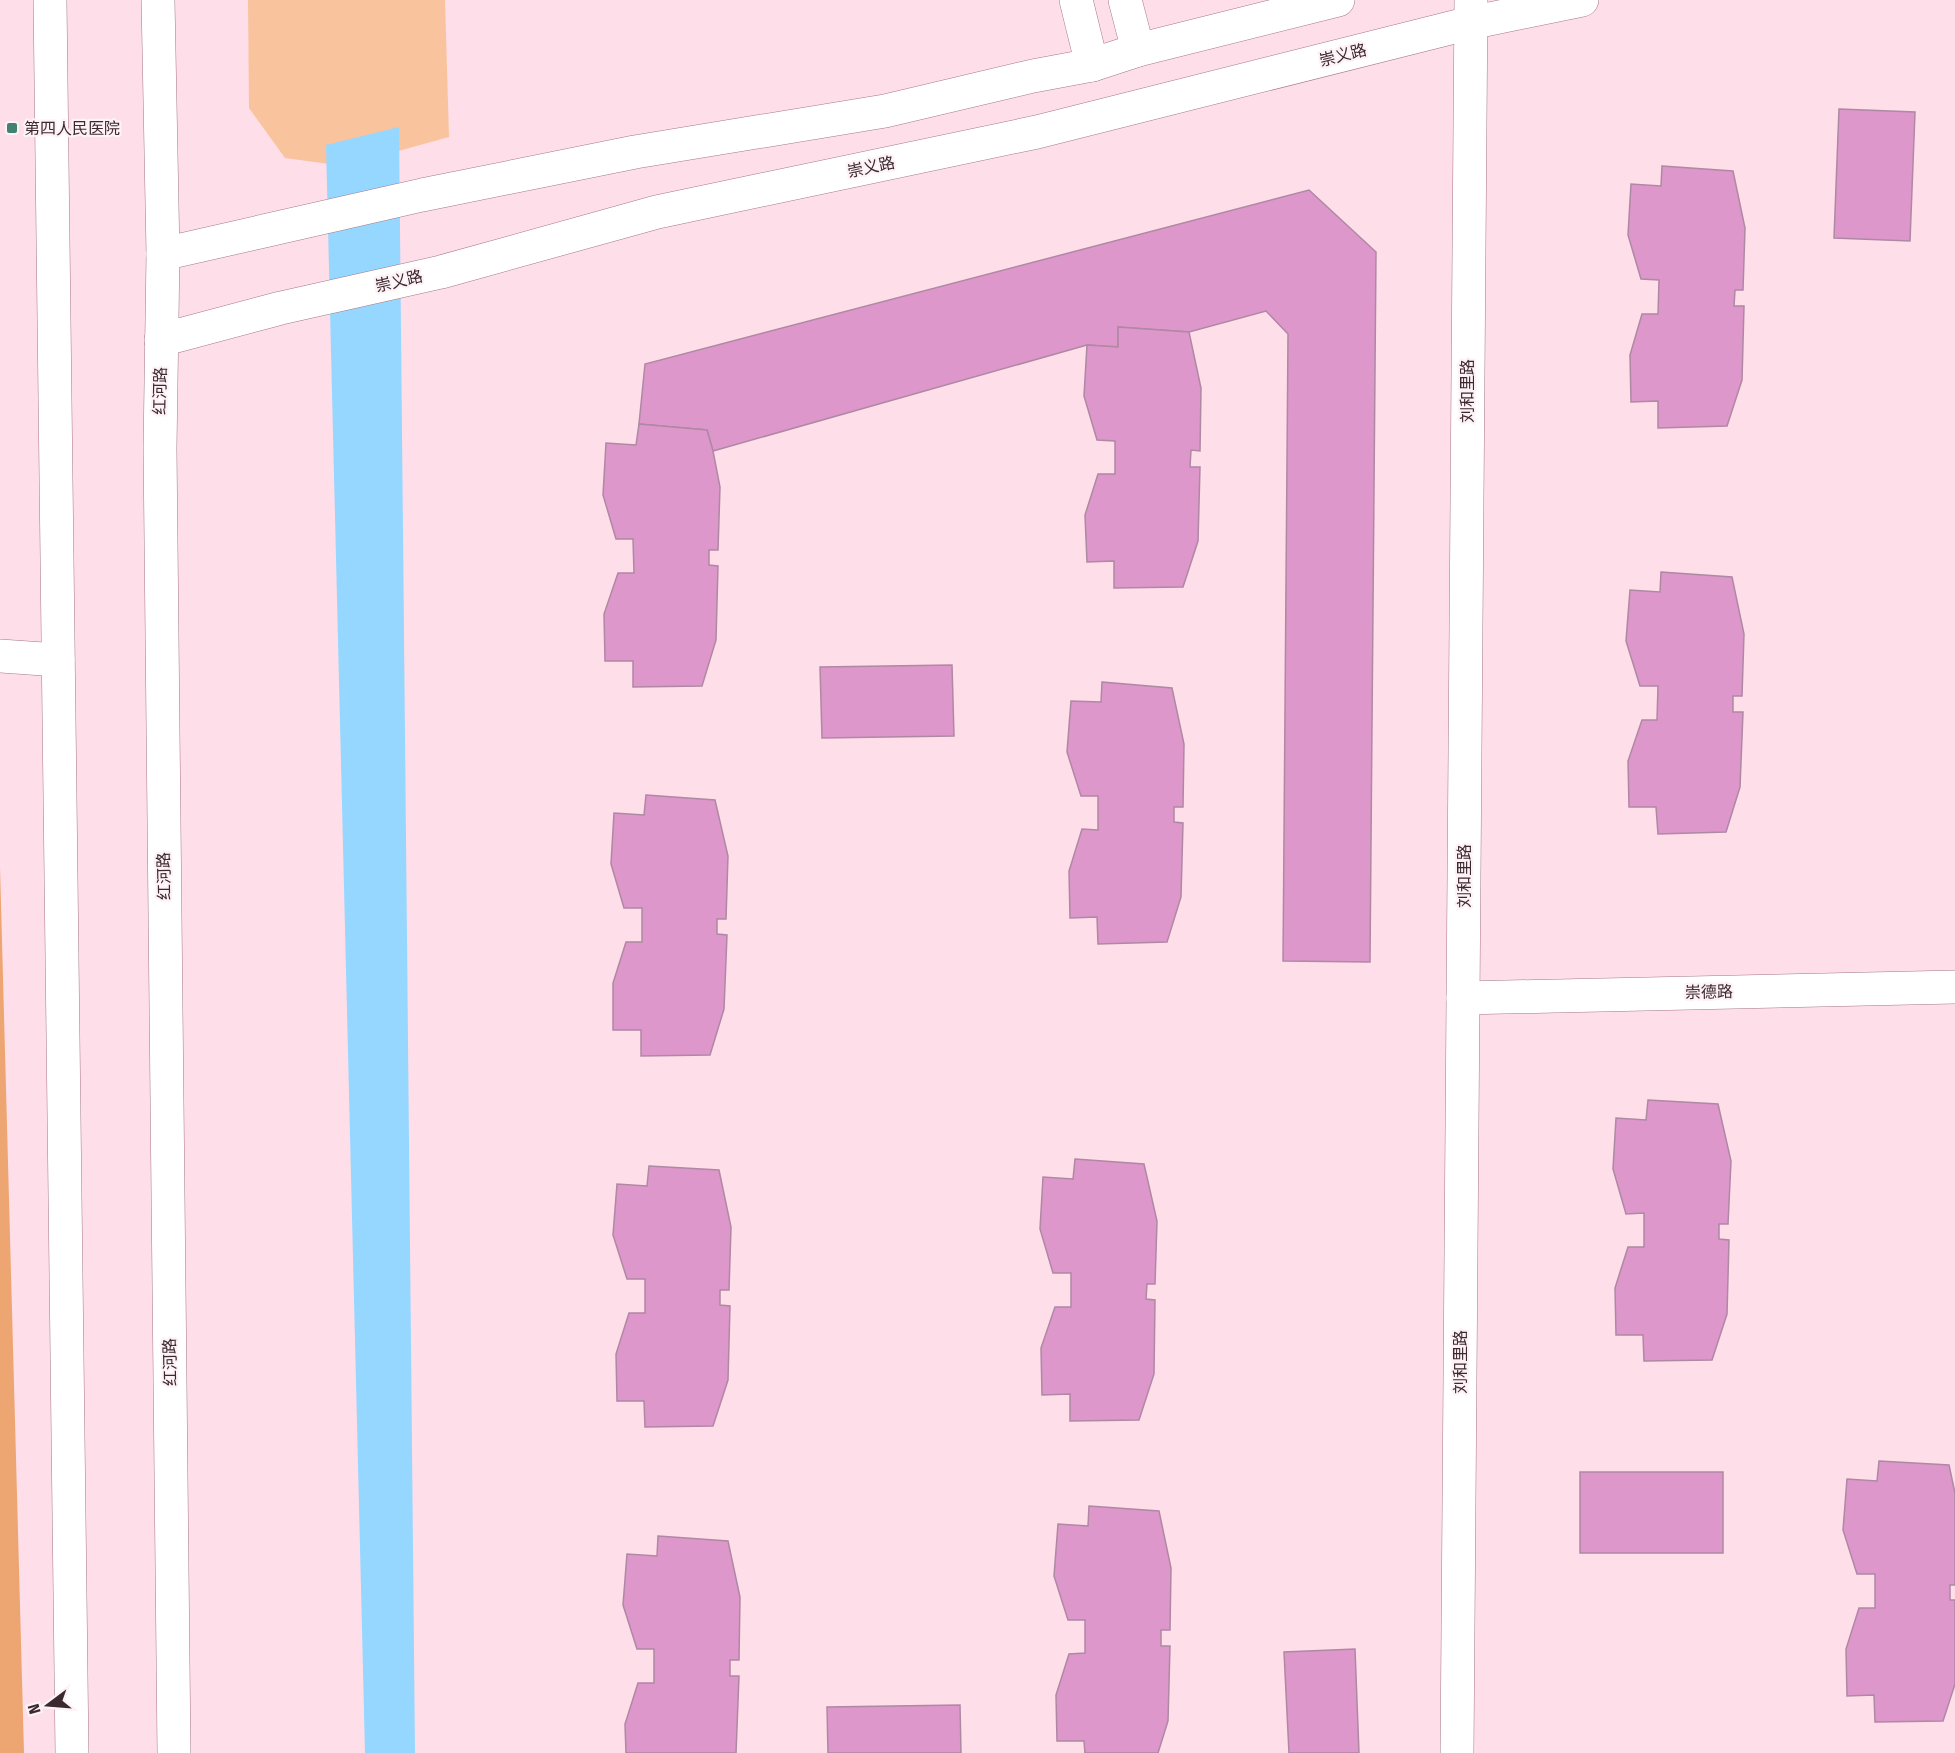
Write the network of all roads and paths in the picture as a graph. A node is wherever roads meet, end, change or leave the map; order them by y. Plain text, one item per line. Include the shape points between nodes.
1 (50, 0) edge
2 (158, 0) edge
3 (1076, 0) edge
4 (1125, 0) edge
5 (1338, 0) edge
6 (1582, 0) edge
7 (1471, 12) edge
8 (1138, 51) junction
9 (1092, 65) junction
10 (163, 254) junction
11 (161, 340) junction
12 (0, 656) edge
13 (57, 660) junction
14 (1955, 987) edge
15 (1463, 998) junction
16 (72, 1753) edge
17 (174, 1753) edge
18 (1457, 1753) edge

1 - 13 street
2 - 10 street, 红河路
3 - 9 street
4 - 8 street
5 - 8 street
6 - 7 street, 崇义路
7 - 11 street, 崇义路 via 1037,132 657,212 441,272
7 - 15 street, 刘和里路
8 - 9 street
9 - 10 street via 885,111 635,152 422,195
10 - 11 street, 红河路
11 - 17 street, 红河路
12 - 13 street
13 - 16 street
14 - 15 street, 崇德路
15 - 18 street, 刘和里路

